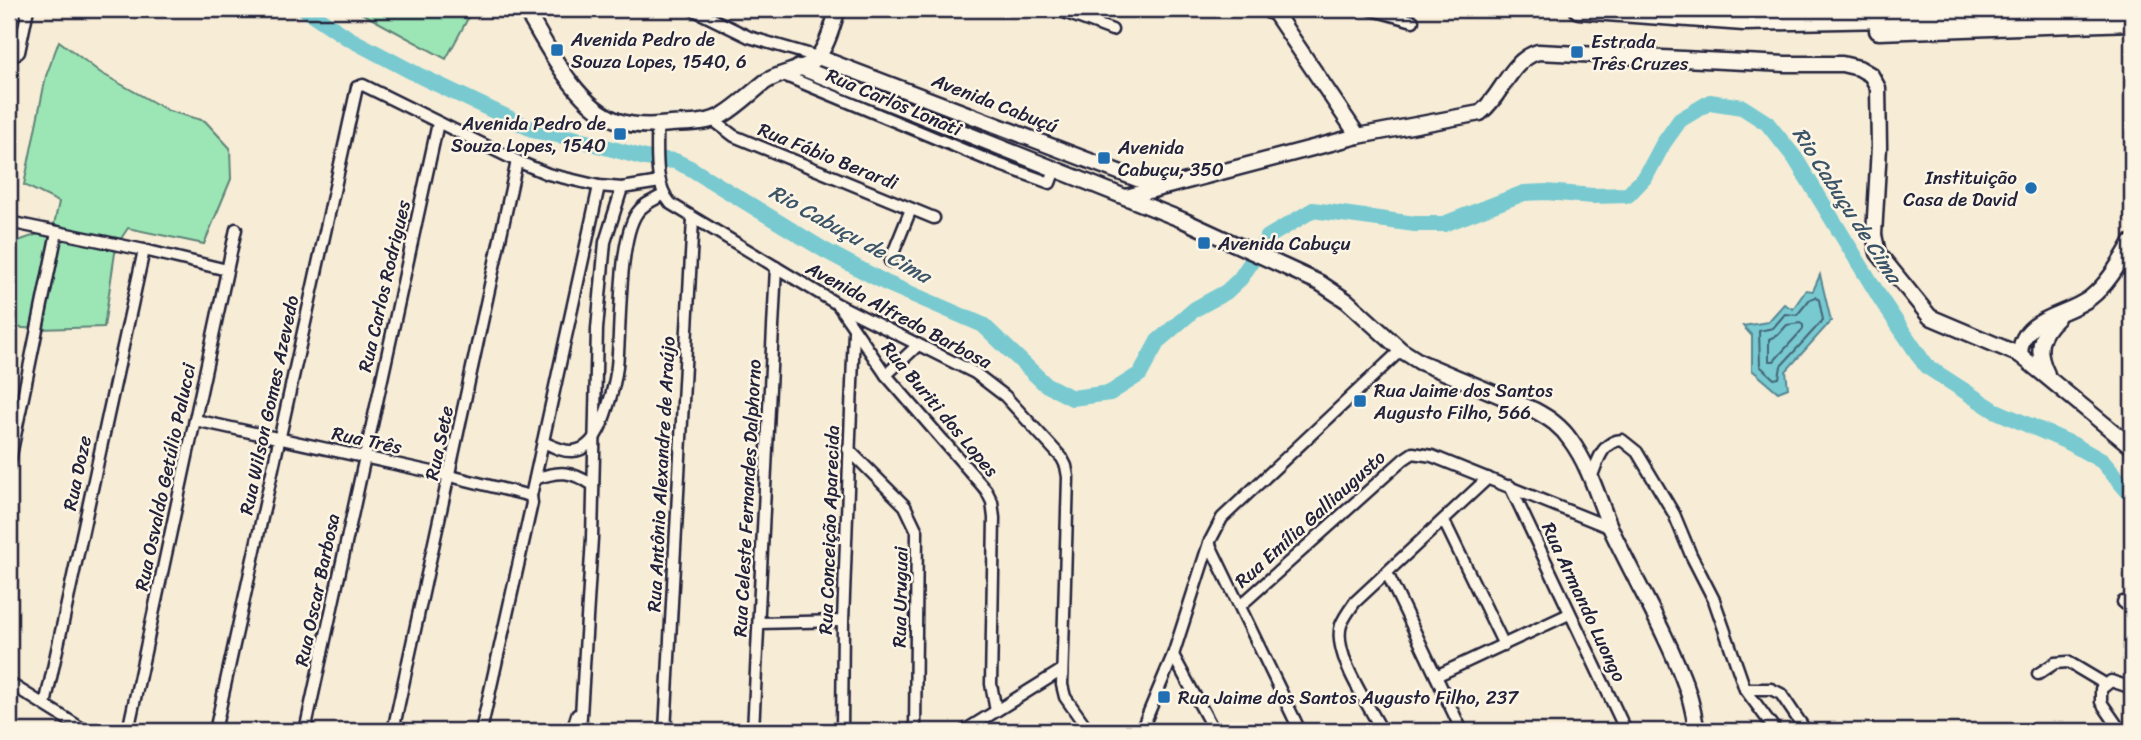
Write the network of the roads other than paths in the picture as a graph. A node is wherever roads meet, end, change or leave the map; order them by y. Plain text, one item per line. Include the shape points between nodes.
1 (28, 9) edge
2 (524, 9) edge
3 (692, 9) edge
4 (838, 9) edge
5 (1055, 9) edge
6 (1272, 9) edge
7 (1369, 9) edge
8 (1579, 9) edge
9 (2025, 9) edge
10 (1413, 21) dead end
11 (1744, 21) junction
12 (2129, 23) edge
13 (1112, 30) dead end
14 (13, 55) edge
15 (818, 57) junction
16 (799, 67) junction
17 (780, 73) junction
18 (713, 120) junction
19 (438, 123) junction
20 (657, 126) junction
21 (1002, 126) junction
22 (1358, 136) junction
23 (996, 146) junction
24 (517, 162) junction
25 (995, 163) junction
26 (1055, 169) junction
27 (1116, 170) junction
28 (659, 177) junction
29 (599, 186) junction
30 (1148, 187) junction
31 (622, 188) junction
32 (1109, 190) junction
33 (663, 195) junction
34 (1126, 197) junction
35 (912, 209) junction
36 (934, 218) dead end
37 (693, 219) junction
38 (1185, 221) junction
39 (9, 222) edge
40 (236, 229) dead end
41 (57, 232) junction
42 (2132, 242) edge
43 (144, 250) junction
44 (890, 261) dead end
45 (776, 267) junction
46 (226, 271) junction
47 (837, 304) junction
48 (2063, 312) junction
49 (854, 330) junction
50 (918, 345) junction
51 (1401, 350) junction
52 (2020, 355) junction
53 (886, 375) junction
54 (2049, 377) junction
55 (195, 420) junction
56 (596, 437) junction
57 (279, 439) junction
58 (543, 442) junction
59 (2132, 447) edge
60 (848, 449) junction
61 (363, 457) junction
62 (9, 465) edge
63 (450, 476) junction
64 (1488, 478) junction
65 (1591, 478) junction
66 (535, 479) junction
67 (593, 485) junction
68 (1510, 486) junction
69 (531, 496) junction
70 (1444, 521) junction
71 (1606, 523) junction
72 (1209, 543) junction
73 (1387, 573) junction
74 (2123, 602) dead end
75 (1240, 606) junction
76 (2132, 609) edge
77 (1569, 614) junction
78 (843, 621) junction
79 (759, 623) junction
80 (1504, 645) junction
81 (1174, 655) junction
82 (1062, 670) junction
83 (2038, 674) dead end
84 (1436, 676) junction
85 (9, 683) edge
86 (2105, 684) junction
87 (2132, 688) edge
88 (1745, 689) junction
89 (45, 705) junction
90 (581, 705) junction
91 (996, 711) junction
92 (86, 731) edge
93 (128, 731) edge
94 (215, 731) edge
95 (305, 731) edge
96 (393, 731) edge
97 (481, 731) edge
98 (572, 731) edge
99 (580, 731) edge
100 (665, 731) edge
101 (753, 731) edge
102 (842, 731) edge
103 (915, 731) edge
104 (964, 731) edge
105 (1089, 731) edge
106 (1141, 731) edge
107 (1214, 731) edge
108 (1300, 731) edge
109 (1382, 731) edge
110 (1462, 731) edge
111 (1626, 731) edge
112 (1696, 731) edge
113 (1776, 731) edge
114 (1806, 731) edge
115 (2122, 731) edge

1 - 14 street
2 - 20 main road via 569,80 593,106 617,121
3 - 15 street via 749,37
4 - 15 main road
5 - 13 street
6 - 22 main road
7 - 10 street
8 - 11 highway
9 - 11 highway
11 - 12 highway via 1773,28 1865,30
15 - 16 main road
15 - 21 main road, Avenida Cabuçú
16 - 17 main road
16 - 23 main road, Avenida Cabuçú
17 - 18 main road
17 - 25 street, Rua Carlos Lonati
18 - 20 main road
18 - 35 street, Rua Fábio Berardi via 734,136
19 - 24 street
19 - 57 street, Rua Wilson Gomes Azevedo via 363,85 357,87
19 - 61 street, Rua Carlos Rodrigues
20 - 28 street
21 - 23 street
21 - 27 main road, Avenida Cabuçú
22 - 30 main road
22 - 52 main road via 1480,113 1517,63 1538,52 1858,68 1871,75 1878,89 1874,235 1878,253 1930,317
23 - 25 street
23 - 26 main road, Avenida Cabuçú
24 - 29 street
24 - 63 street, Rua Sete
25 - 26 street, Rua Carlos Lonati via 1050,183
26 - 32 main road, Avenida Cabuçú
27 - 30 main road, Avenida Cabuçú
27 - 32 main road via 1107,182
28 - 31 street
28 - 33 street
29 - 31 street
29 - 58 street
30 - 34 main road
30 - 38 main road
31 - 56 street via 604,242
32 - 34 main road, Avenida Cabuçú
33 - 37 street, Avenida Alfredo Barbosa
33 - 56 street via 637,214 626,240 617,367
34 - 38 main road, Avenida Cabuçú
35 - 36 street, Rua Fábio Berardi
35 - 44 street
37 - 45 street, Avenida Alfredo Barbosa
37 - 100 street, Rua Antônio Alexandre de Araújo
38 - 51 main road, Avenida Cabuçú via 1334,290
39 - 41 street
40 - 46 street, Rua Osvaldo Getúlio Palucci
41 - 43 street
41 - 62 street
42 - 48 main road via 2101,288
43 - 46 street
43 - 89 street, Rua Doze
45 - 47 street, Avenida Alfredo Barbosa
45 - 79 street, Rua Celeste Fernandes Dalphorno
46 - 55 street, Rua Osvaldo Getúlio Palucci
47 - 49 street, Rua Buriti dos Lopes
47 - 50 street, Avenida Alfredo Barbosa
48 - 52 main road via 2027,331
48 - 54 main road via 2043,332 2040,343 2040,361
49 - 53 street, Rua Buriti dos Lopes
49 - 60 street, Rua Conceição Aparecida
50 - 53 street
50 - 82 street, Avenida Alfredo Barbosa via 975,373 1005,396 1066,466
51 - 65 main road, Avenida Cabuçú via 1549,419 1573,442
51 - 72 street via 1222,518
52 - 54 main road
53 - 91 street, Rua Buriti dos Lopes via 992,502 991,684
54 - 59 main road
55 - 57 street, Rua Três
55 - 93 street, Rua Osvaldo Getúlio Palucci
56 - 58 street via 576,452
56 - 67 street
57 - 61 street, Rua Três
57 - 94 street, Rua Wilson Gomes Azevedo
58 - 66 street
60 - 78 street, Rua Conceição Aparecida
60 - 103 street, Rua Uruguai via 905,506 917,531
61 - 63 street, Rua Três
61 - 95 street, Rua Oscar Barbosa
63 - 69 street, Rua Três
63 - 96 street, Rua Sete
64 - 68 street, Rua Emília Galliaugusto
64 - 70 street
64 - 75 street, Rua Emília Galliaugusto via 1413,453
65 - 71 main road, Avenida Cabuçú
65 - 88 street via 1613,440 1622,440 1637,452 1674,514 1714,600
66 - 67 street via 552,472 575,474
66 - 69 street
67 - 90 street
68 - 71 street, Rua Emília Galliaugusto
68 - 77 street, Rua Armando Luongo
69 - 97 street
70 - 73 street
70 - 80 street
71 - 112 main road, Avenida Cabuçú via 1678,668
72 - 75 street
72 - 81 street
73 - 84 street
73 - 109 street via 1355,602 1341,626 1339,640
74 - 76 street
75 - 108 street
77 - 80 street
77 - 111 street, Rua Armando Luongo
78 - 79 street
78 - 102 street, Rua Conceição Aparecida
79 - 101 street, Rua Celeste Fernandes Dalphorno
80 - 84 street
81 - 106 street
81 - 107 street
82 - 91 street
82 - 105 street, Avenida Alfredo Barbosa via 1065,697
83 - 86 street via 2061,662
84 - 110 street
85 - 89 street
86 - 87 street via 2118,682
86 - 115 street via 2101,702
88 - 113 street
88 - 114 street via 1771,689 1781,694
89 - 92 street
90 - 98 street
90 - 99 street
91 - 104 street

